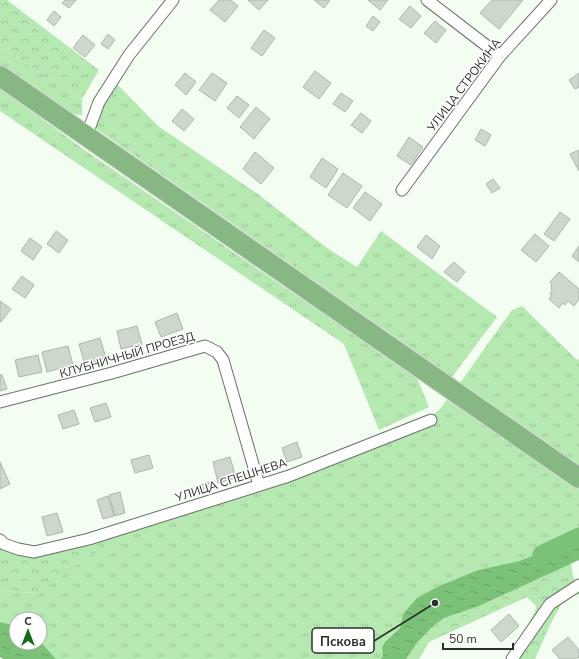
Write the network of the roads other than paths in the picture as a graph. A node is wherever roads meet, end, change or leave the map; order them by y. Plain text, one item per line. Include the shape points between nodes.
1 (173, 0) edge
2 (427, 0) edge
3 (551, 0) edge
4 (500, 56) junction
5 (0, 76) edge
6 (86, 137) junction
7 (402, 190) dead end
8 (0, 402) edge
9 (431, 420) dead end
10 (579, 478) edge
11 (259, 485) junction
12 (0, 540) edge
13 (578, 586) edge
14 (512, 659) edge

1 - 6 street via 129,55 102,96
2 - 4 street
3 - 4 street, УЛИЦА СТРОКИНА
4 - 7 street, УЛИЦА СТРОКИНА
5 - 6 highway
6 - 10 highway
8 - 11 street, КЛУБНИЧНЫЙ ПРОЕЗД via 205,346 217,352 223,360
9 - 11 street, УЛИЦА СПЕШНЕВА via 289,476
11 - 12 street, УЛИЦА СПЕШНЕВА via 89,539 34,552 18,549
13 - 14 street via 550,604

